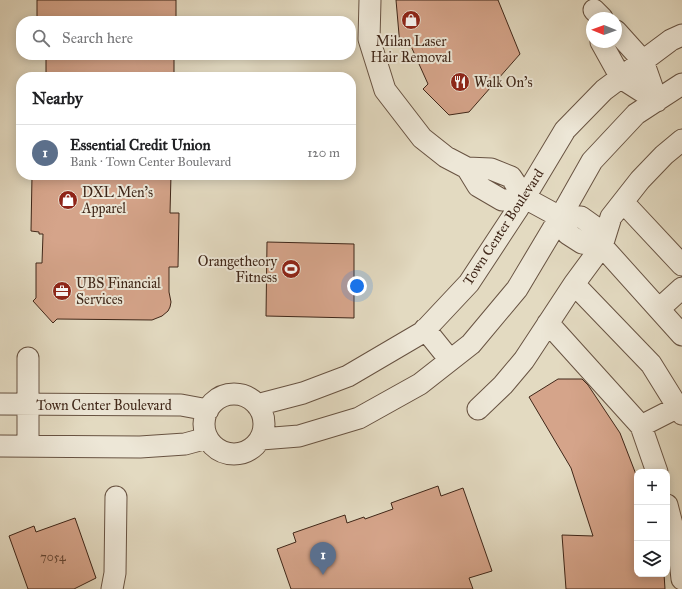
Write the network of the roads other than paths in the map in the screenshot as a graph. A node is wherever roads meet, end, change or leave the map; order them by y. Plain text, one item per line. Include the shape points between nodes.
1 (370, 0) edge
2 (682, 35) edge
3 (622, 38) edge
4 (604, 48) edge
5 (643, 61) junction
6 (621, 78) junction
7 (682, 84) edge
8 (657, 101) junction
9 (682, 140) edge
10 (525, 198) junction
11 (623, 202) junction
12 (560, 217) junction
13 (602, 246) junction
14 (682, 265) edge
15 (574, 284) junction
16 (682, 288) edge
17 (659, 309) junction
18 (548, 323) junction
19 (425, 329) junction
20 (682, 335) edge
21 (28, 358) dead end
22 (450, 360) junction
23 (0, 404) edge
24 (28, 405) junction
25 (257, 405) junction
26 (681, 408) edge
27 (478, 409) dead end
28 (208, 410) junction
29 (641, 426) junction
30 (207, 438) junction
31 (261, 439) junction
32 (0, 446) edge
33 (28, 446) junction
34 (656, 469) edge
35 (116, 497) dead end
36 (670, 517) edge
37 (682, 578) edge
38 (112, 589) edge

1 - 10 street via 369,39 385,90 422,138 446,157 467,168 478,186 502,200
2 - 5 street, Town Center Boulevard
3 - 5 street
4 - 6 street
5 - 6 street, Town Center Boulevard
5 - 8 street
6 - 8 street
6 - 10 street, Town Center Boulevard via 604,90 565,130
7 - 8 street
8 - 12 street via 636,114 592,161
9 - 11 street via 640,180
10 - 12 street
10 - 19 street, Town Center Boulevard via 469,283
11 - 13 street via 611,217
11 - 14 street
12 - 13 street via 568,234 582,243
12 - 22 street via 517,289 471,344
13 - 15 street
13 - 17 street
15 - 18 street
15 - 26 street via 651,364
16 - 17 street
17 - 20 street
18 - 27 street via 524,360
18 - 29 street
19 - 22 street
19 - 25 street, Town Center Boulevard via 348,376 303,393
21 - 24 street
22 - 31 street via 420,384 359,418 298,436
23 - 24 street, Town Center Boulevard
24 - 28 street, Town Center Boulevard via 181,405
24 - 33 street
25 - 28 street via 248,397 237,394 225,395 215,401
25 - 31 street via 265,421
26 - 29 street
28 - 30 street via 204,419
29 - 34 street
30 - 31 street via 221,452 231,455 250,450
30 - 33 street via 185,444 140,447
32 - 33 street
35 - 38 street via 115,573
36 - 37 street via 679,551

